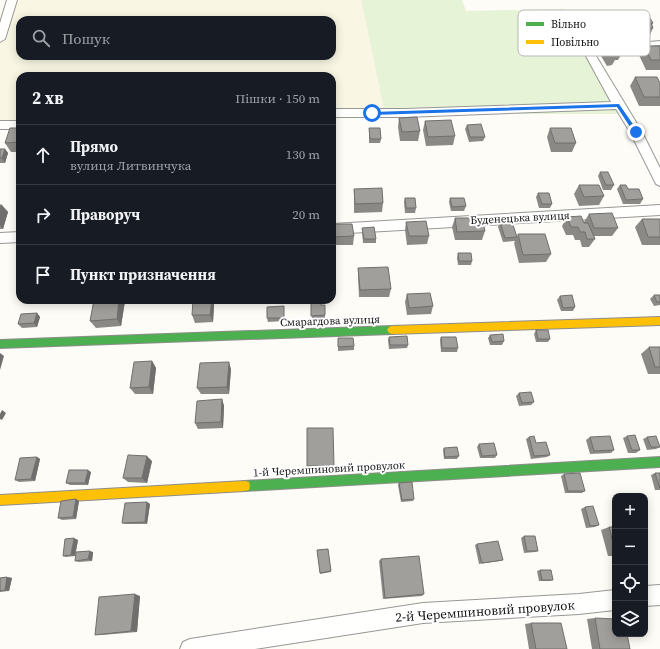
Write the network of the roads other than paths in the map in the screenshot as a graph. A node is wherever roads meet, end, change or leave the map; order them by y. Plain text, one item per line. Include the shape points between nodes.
1 (12, 0) edge
2 (2, 26) edge
3 (0, 39) edge
4 (660, 43) edge
5 (650, 44) edge
6 (591, 56) edge
7 (619, 105) junction
8 (336, 113) edge
9 (0, 125) edge
10 (16, 125) edge
11 (660, 181) edge
12 (660, 210) edge
13 (336, 229) edge
14 (16, 237) edge
15 (0, 238) edge
16 (660, 321) edge
17 (0, 344) edge
18 (660, 462) edge
19 (0, 500) edge
20 (660, 595) edge
21 (648, 596) edge
22 (612, 600) edge
23 (190, 649) edge

1 - 2 street
2 - 3 street
4 - 5 lane
6 - 7 street
7 - 8 street
7 - 11 street via 636,132
9 - 10 street
12 - 13 street, Буденецька вулиця
14 - 15 street
16 - 17 street, Смарагдова вулиця
18 - 19 street, 1-й Черемшиновий провулок
20 - 21 street
22 - 23 street, 2-й Черемшиновий провулок via 423,613

